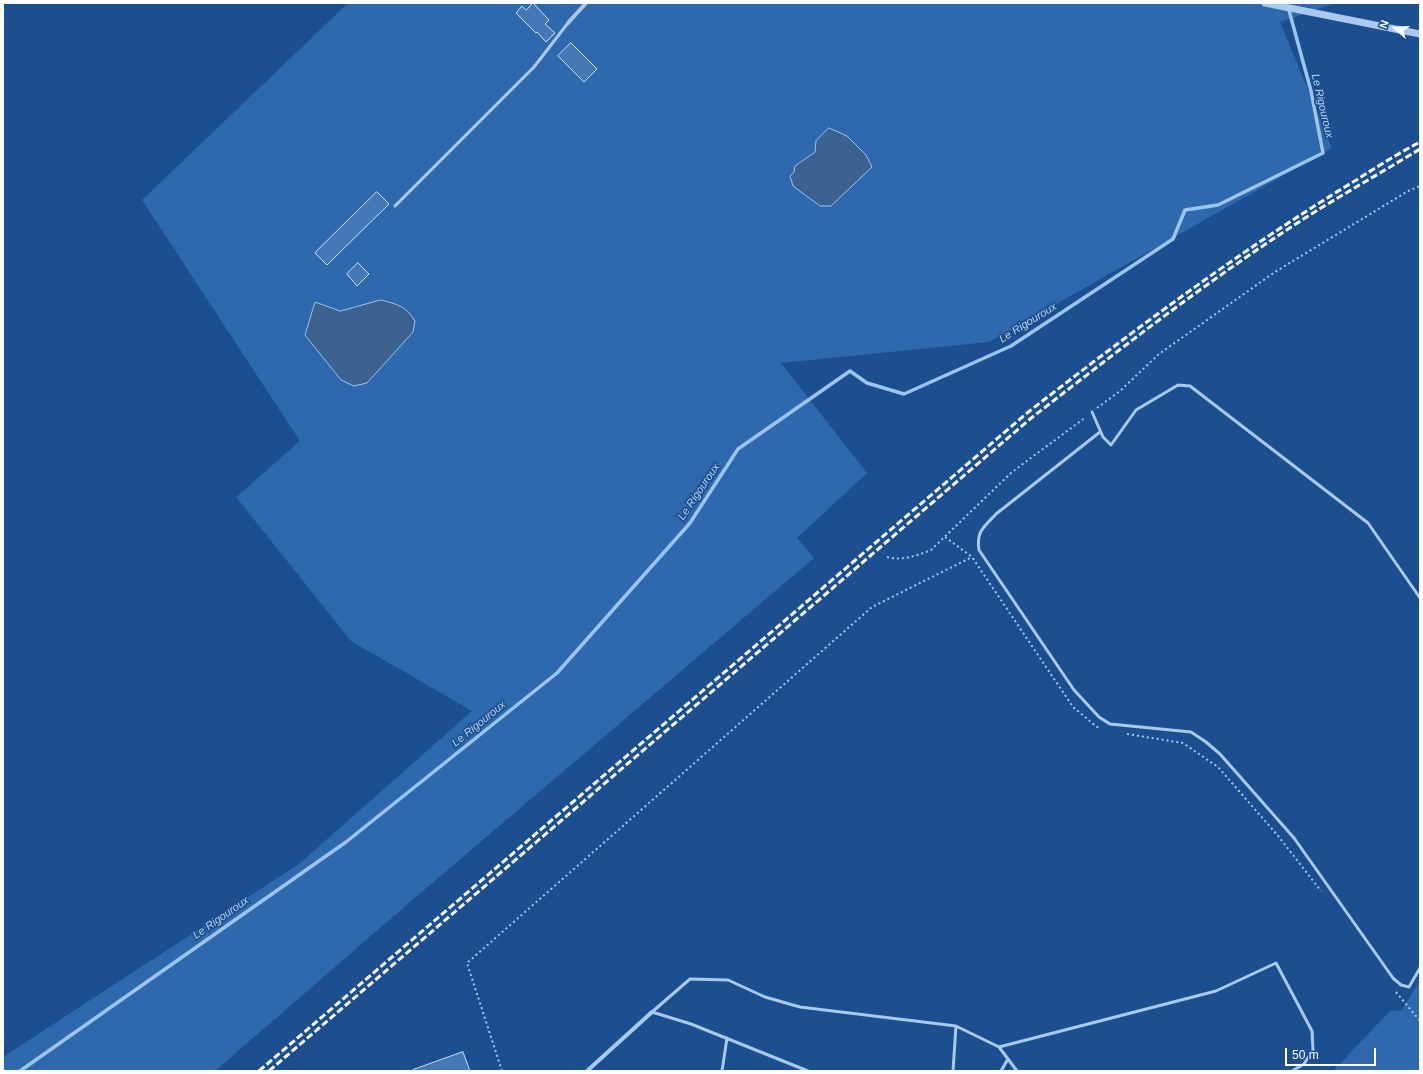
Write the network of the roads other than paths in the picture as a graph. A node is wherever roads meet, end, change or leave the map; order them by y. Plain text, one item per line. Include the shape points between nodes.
1 (586, 3) edge
2 (1265, 3) edge
3 (568, 23) joint
4 (1420, 34) edge
5 (395, 206) dead end
6 (1092, 412) road end
7 (1100, 432) junction
8 (1420, 598) edge
9 (1420, 968) edge
10 (652, 1012) junction
11 (956, 1026) junction
12 (727, 1038) junction
13 (999, 1047) junction
14 (1008, 1059) junction
15 (588, 1071) edge
16 (722, 1071) edge
17 (808, 1071) edge
18 (953, 1071) edge
19 (1002, 1071) edge
20 (1017, 1071) edge
21 (1292, 1071) edge

1 - 3 street
2 - 4 street
3 - 5 lane via 534,66
6 - 7 lane
7 - 8 lane via 1111,445 1136,410 1178,385 1190,386 1368,523
7 - 9 lane via 996,514 977,539 979,550 1074,690 1099,717 1110,724 1191,732 1206,742 1220,754 1294,838 1393,978 1408,987
10 - 11 lane via 690,979 728,980 765,997 800,1007
10 - 12 lane
10 - 15 street
11 - 13 lane
11 - 18 lane
12 - 16 lane
12 - 17 lane
13 - 14 lane
13 - 21 lane via 1216,991 1276,963 1312,1031 1313,1050 1304,1064
14 - 19 lane
14 - 20 lane

